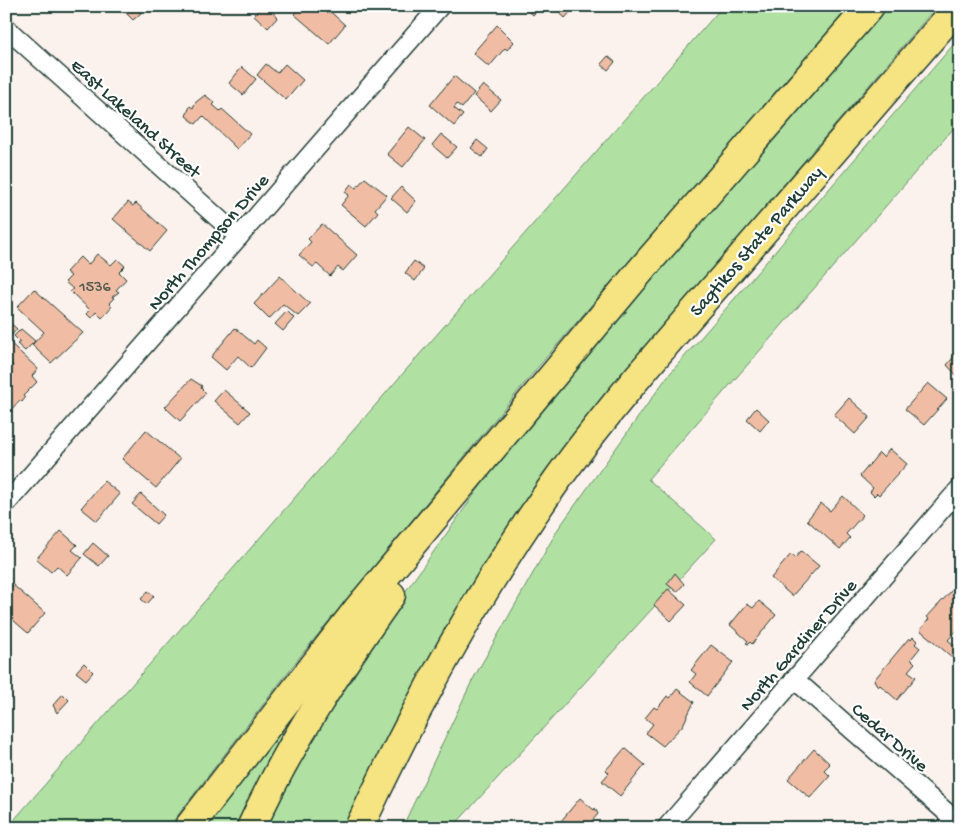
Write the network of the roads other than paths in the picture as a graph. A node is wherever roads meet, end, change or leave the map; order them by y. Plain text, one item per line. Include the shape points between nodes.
1 (440, 6) edge
2 (870, 6) edge
3 (959, 6) edge
4 (6, 28) edge
5 (239, 237) junction
6 (642, 269) junction
7 (558, 480) junction
8 (960, 488) edge
9 (6, 504) edge
10 (794, 679) junction
11 (188, 828) edge
12 (251, 828) edge
13 (359, 828) edge
14 (377, 828) edge
15 (666, 828) edge
16 (955, 828) edge

1 - 5 street, North Thompson Drive
2 - 6 highway
3 - 7 highway, Sagtikos State Parkway via 684,322
4 - 5 street, East Lakeland Street
5 - 9 street, North Thompson Drive
6 - 11 highway via 357,610
6 - 12 highway via 475,481 351,651 292,750
7 - 13 highway via 499,566 446,657 386,768
7 - 14 highway via 467,642
8 - 10 street, North Gardiner Drive
10 - 15 street, North Gardiner Drive
10 - 16 street, Cedar Drive via 945,811

